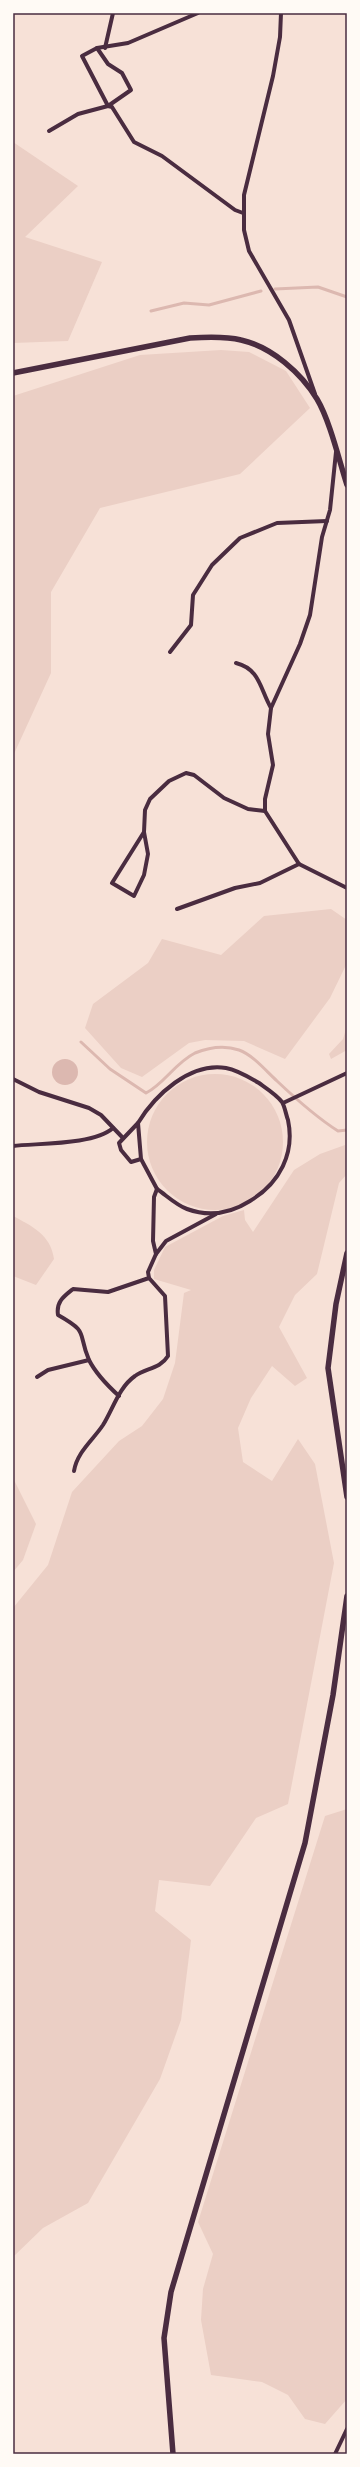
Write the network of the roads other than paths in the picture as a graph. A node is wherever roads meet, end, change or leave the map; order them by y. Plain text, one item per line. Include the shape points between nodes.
1 (113, 13) edge
2 (198, 13) edge
3 (281, 13) edge
4 (97, 48) junction
5 (105, 48) junction
6 (108, 106) junction
7 (49, 131) dead end
8 (243, 213) junction
9 (13, 373) edge
10 (317, 400) junction
11 (336, 452) junction
12 (347, 485) edge
13 (327, 520) junction
14 (170, 652) dead end
15 (236, 663) dead end
16 (271, 708) junction
17 (265, 810) junction
18 (144, 832) junction
19 (299, 864) junction
20 (347, 888) edge
21 (177, 909) dead end
22 (347, 1073) edge
23 (13, 1079) edge
24 (283, 1103) junction
25 (138, 1123) junction
26 (113, 1128) junction
27 (123, 1138) junction
28 (13, 1146) edge
29 (141, 1159) junction
30 (157, 1189) junction
31 (216, 1214) junction
32 (347, 1253) edge
33 (156, 1254) junction
34 (149, 1278) junction
35 (89, 1360) junction
36 (37, 1377) dead end
37 (119, 1396) junction
38 (74, 1470) dead end
39 (347, 1497) edge
40 (347, 1596) edge
41 (347, 2429) edge
42 (174, 2454) edge
43 (335, 2454) edge

1 - 5 street
2 - 5 street via 128,43
3 - 8 street via 280,37 273,76 244,195
4 - 5 street
4 - 6 street via 82,56
4 - 6 street via 108,64 122,73 131,90
6 - 7 street via 78,114
6 - 8 street via 112,107 134,142 162,156 235,210
8 - 10 street via 249,251 289,320
9 - 10 street via 190,338 242,340 279,358 295,371
10 - 11 street
11 - 12 street
11 - 13 street
13 - 14 street via 276,524 240,538 212,565 197,589 191,604 191,625
13 - 16 street via 310,615
15 - 16 street via 246,666 255,674
16 - 17 street via 268,734 273,765
17 - 18 street via 248,809 186,773 169,781 150,799 145,810
17 - 19 street via 269,821
18 - 18 street via 112,882 134,896 148,854
19 - 20 street
19 - 21 street via 260,882
22 - 24 street
23 - 26 street via 39,1092 89,1108 101,1115
24 - 25 street via 263,1086 238,1072 226,1068 211,1068 179,1080 152,1104
24 - 31 street via 290,1129 290,1145 283,1169 256,1198 236,1210
25 - 27 street
25 - 29 street
26 - 27 street
26 - 28 street via 105,1135
27 - 29 street via 119,1143 121,1150 130,1162
29 - 30 street
30 - 31 street via 187,1209
30 - 33 street via 154,1197 153,1240
31 - 33 street via 166,1241
32 - 39 street via 336,1304 328,1368
33 - 34 street via 148,1272
34 - 35 street via 108,1292 73,1290 61,1298 56,1308 58,1316 77,1326 82,1334
34 - 37 street via 165,1296 168,1356 158,1366 135,1376
35 - 36 street via 48,1370
35 - 37 street via 106,1384
37 - 38 street via 104,1424 75,1461
40 - 42 street via 333,1696 305,1843 171,2292 164,2338
41 - 43 street

